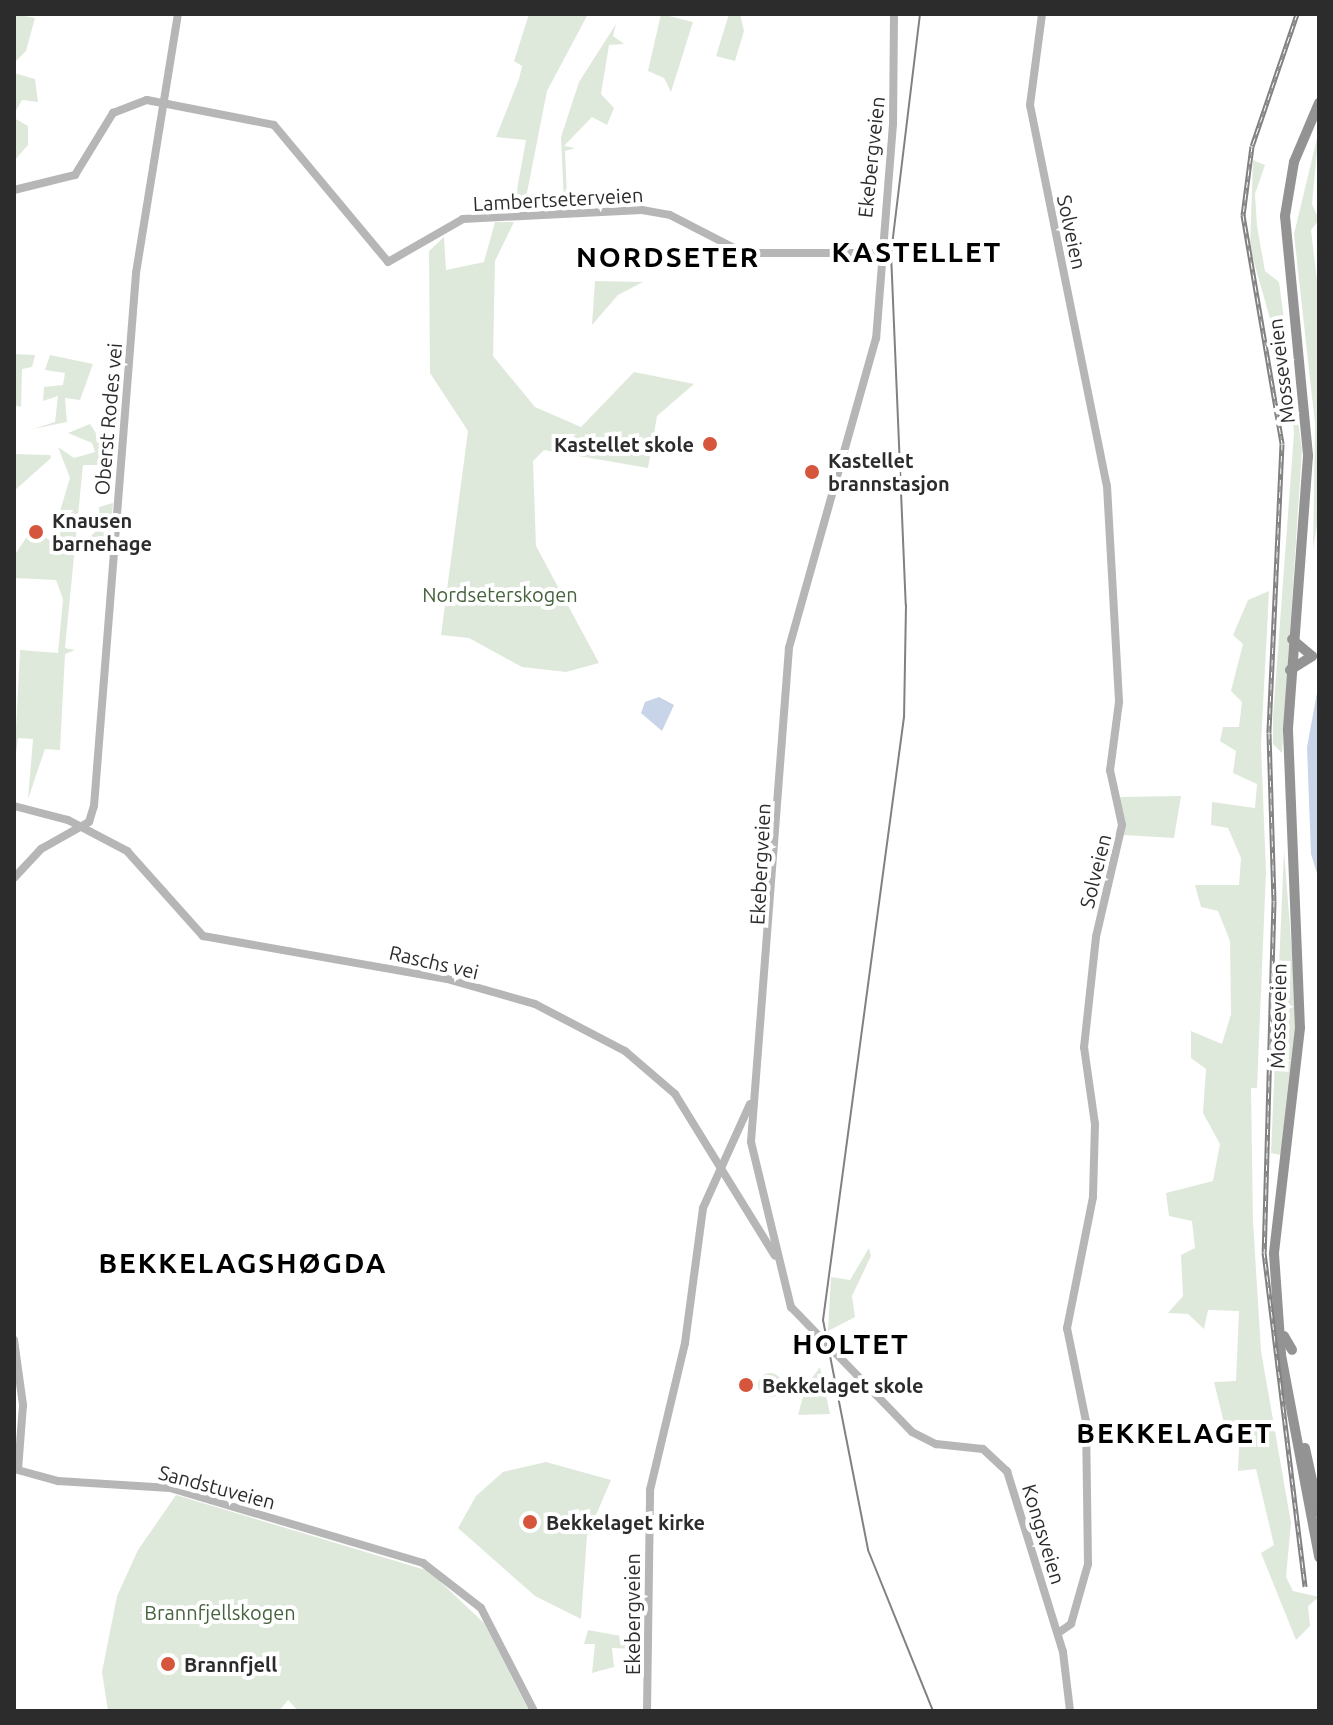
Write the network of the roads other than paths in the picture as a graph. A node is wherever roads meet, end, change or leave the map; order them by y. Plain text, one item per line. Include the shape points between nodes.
1 (178, 14) edge
2 (894, 14) edge
3 (1042, 14) edge
4 (161, 102) junction
5 (1319, 103) edge
6 (1319, 117) edge
7 (1289, 187) junction
8 (14, 190) edge
9 (879, 253) junction
10 (1294, 641) junction
11 (1292, 669) junction
12 (14, 806) edge
13 (83, 826) junction
14 (14, 878) edge
15 (750, 1104) junction
16 (718, 1170) junction
17 (775, 1256) junction
18 (1275, 1281) junction
19 (1284, 1336) junction
20 (14, 1340) edge
21 (1292, 1350) dead end
22 (1312, 1443) dead end
23 (1310, 1469) junction
24 (16, 1470) edge
25 (1319, 1512) edge
26 (1313, 1529) junction
27 (1319, 1541) edge
28 (1319, 1557) edge
29 (1058, 1633) junction
30 (534, 1711) edge
31 (647, 1711) edge
32 (1070, 1711) edge

1 - 4 street, Oberst Rodes vei
2 - 9 street, Ekebergveien via 893,124
3 - 29 street, Solveien via 1030,83 1034,131 1107,486 1119,702 1110,770 1122,825 1094,956 1084,1056 1095,1124 1093,1208 1067,1328 1086,1421 1088,1555 1071,1624
4 - 8 street, Lambertseterveien via 118,108 70,178
4 - 9 street, Lambertseterveien via 274,125 389,262 463,219 650,210 744,253
4 - 13 street, Oberst Rodes vei via 136,273 94,806
5 - 7 highway, Mosseveien
6 - 7 highway, Mosseveien
7 - 10 highway, Mosseveien via 1286,249 1308,456
9 - 15 street, Ekebergveien via 872,360 790,643 771,939
10 - 11 highway, Mosseveien
10 - 11 highway via 1312,656
11 - 18 highway, Mosseveien via 1289,750 1300,1028 1275,1216
12 - 13 street, Raschs vei
13 - 14 street via 41,849
13 - 16 street, Raschs vei via 135,857 203,936 458,982 537,1004 625,1051 675,1094
15 - 16 street, Ekebergveien
15 - 17 street, Kongsveien via 753,1161
16 - 17 street, Raschs vei
16 - 31 street, Ekebergveien via 695,1244 685,1343 650,1490
17 - 29 street, Kongsveien via 791,1307 903,1424 932,1443 983,1449 1005,1467
18 - 19 highway, Mosseveien
18 - 26 highway, Mosseveien via 1281,1355
19 - 21 highway
19 - 23 highway, Mosseveien
20 - 24 street via 23,1405
22 - 23 highway
23 - 25 highway, Mosseveien
24 - 30 street, Sandstuveien via 61,1481 170,1488 423,1563 466,1592 489,1621
26 - 27 highway
26 - 28 highway, Mosseveien
29 - 32 street, Kongsveien

